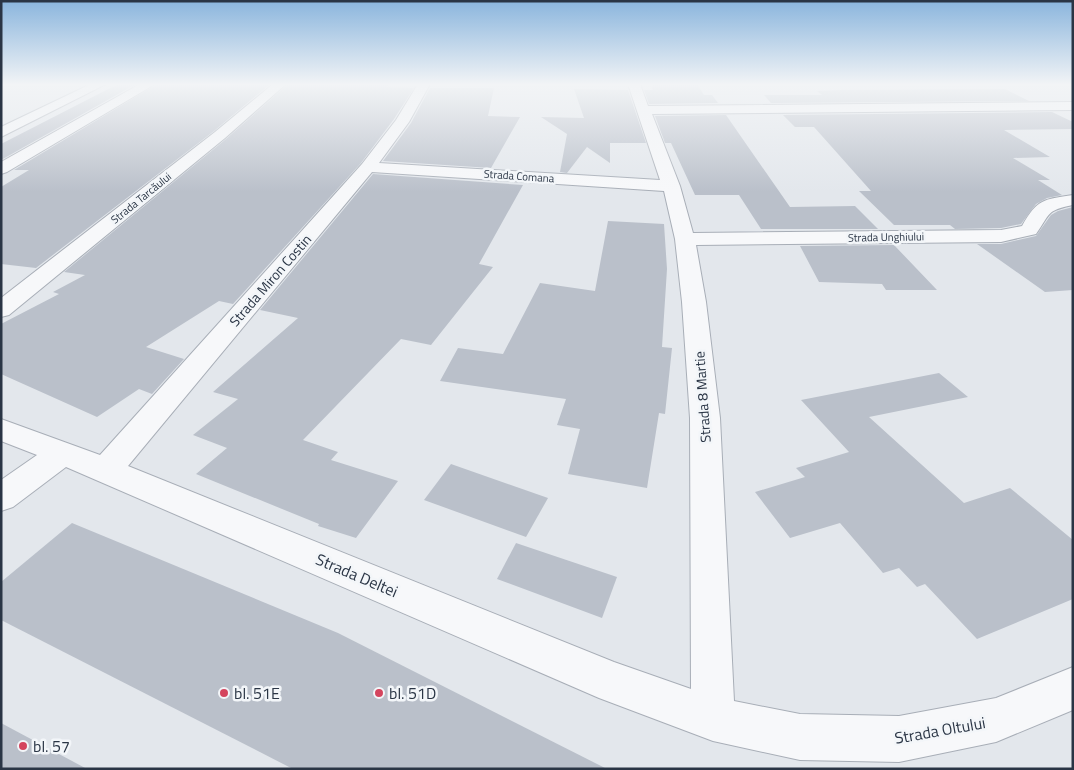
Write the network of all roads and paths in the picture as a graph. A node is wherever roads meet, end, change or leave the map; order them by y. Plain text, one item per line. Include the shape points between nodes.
1 (27, 120) edge
2 (86, 120) edge
3 (238, 120) edge
4 (403, 120) edge
5 (647, 120) edge
6 (1, 133) edge
7 (368, 167) junction
8 (1, 169) edge
9 (671, 186) junction
10 (1073, 200) edge
11 (685, 239) junction
12 (1, 310) edge
13 (1, 429) edge
14 (62, 453) junction
15 (106, 470) junction
16 (1, 498) edge
17 (1073, 688) edge
18 (714, 719) junction

1 - 6 street
2 - 8 street
3 - 12 street, Strada Tarcăului
4 - 7 street, Strada Miron Costin
5 - 9 street, Strada 8 Martie
7 - 9 street, Strada Comana
7 - 15 street, Strada Miron Costin
9 - 11 street, Strada 8 Martie
10 - 11 street, Strada Unghiului via 1048,205 1039,212 1029,230 1001,236
11 - 18 street, Strada 8 Martie via 705,418
13 - 14 street, Strada Deltei
14 - 15 street, Strada Deltei
14 - 16 street
15 - 18 street, Strada Deltei via 614,684
17 - 18 street, Strada Oltului via 996,720 898,739 800,737

